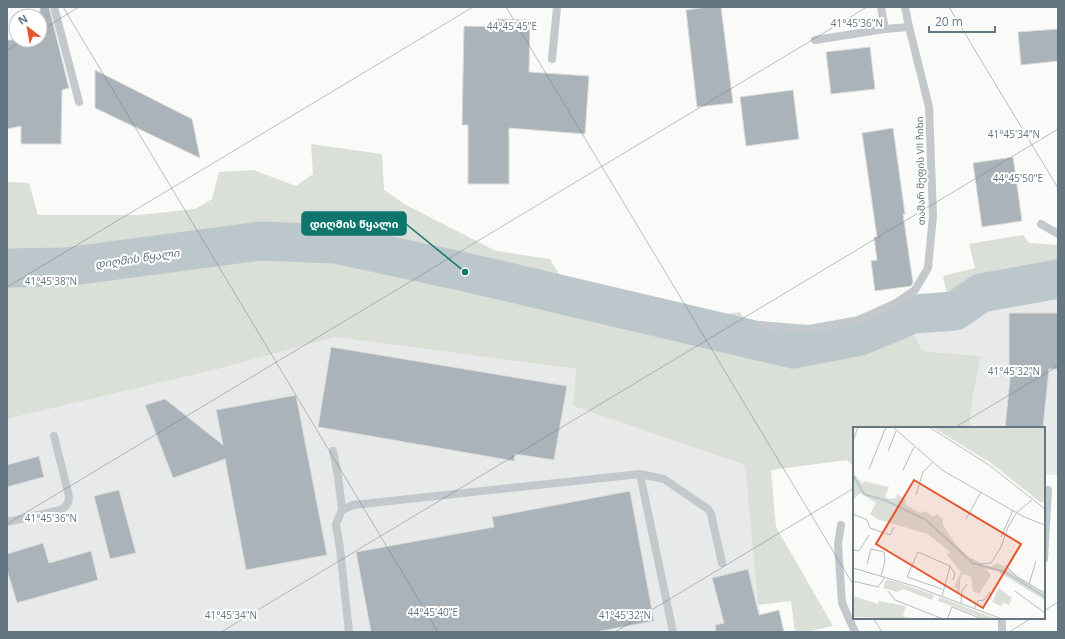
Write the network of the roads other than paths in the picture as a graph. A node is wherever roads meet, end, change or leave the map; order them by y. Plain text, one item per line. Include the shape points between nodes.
1 (54, 7) edge
2 (557, 7) edge
3 (881, 7) edge
4 (906, 7) edge
5 (909, 27) junction
6 (885, 29) junction
7 (815, 40) dead end
8 (552, 59) dead end
9 (79, 102) dead end
10 (1041, 224) dead end
11 (1058, 234) edge
12 (760, 325) dead end
13 (54, 436) dead end
14 (332, 451) dead end
15 (640, 474) junction
16 (1048, 490) dead end
17 (342, 510) junction
18 (7, 522) edge
19 (841, 525) dead end
20 (1045, 542) edge
21 (722, 563) dead end
22 (1002, 619) edge
23 (350, 632) edge
24 (673, 632) edge
25 (855, 632) edge
26 (1002, 632) edge

1 - 9 lane
2 - 8 lane
3 - 6 lane
4 - 5 lane, თამარ მეფის VII ჩიხი
5 - 6 lane
5 - 12 lane, თამარ მეფის VII ჩიხი via 929,107 933,216 928,268 915,290 894,304 859,320 809,329
6 - 7 lane
10 - 11 lane
13 - 18 lane via 69,502 60,510
14 - 17 lane
15 - 17 lane via 353,505
15 - 21 lane via 664,479 708,509
15 - 24 lane
16 - 20 lane
17 - 23 lane via 336,524
19 - 25 lane via 838,544 842,603
22 - 26 lane

